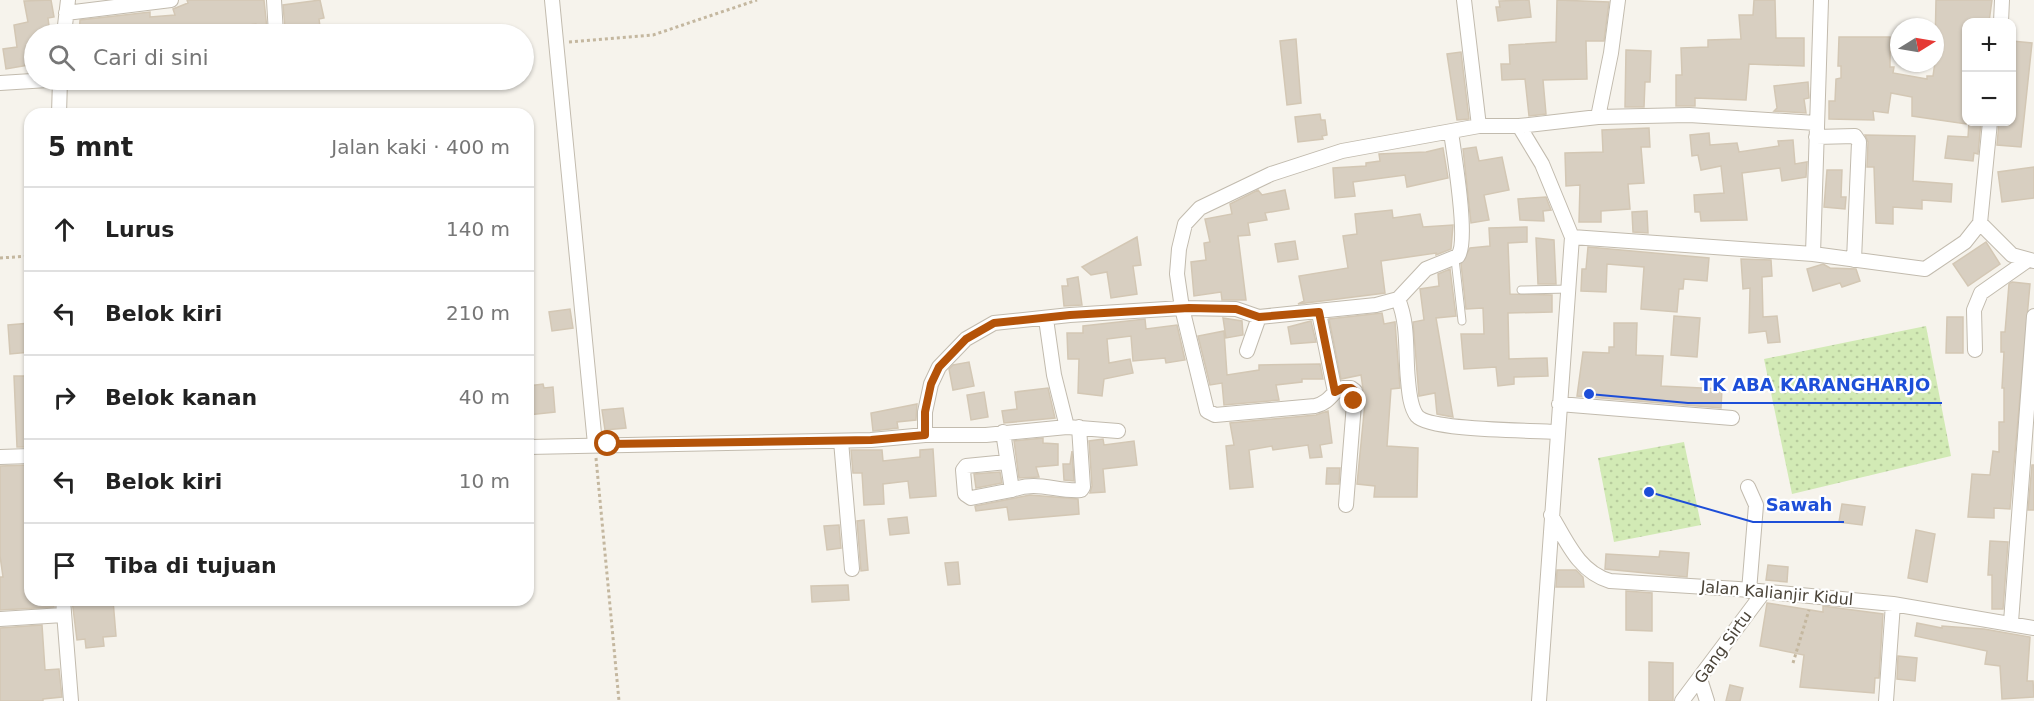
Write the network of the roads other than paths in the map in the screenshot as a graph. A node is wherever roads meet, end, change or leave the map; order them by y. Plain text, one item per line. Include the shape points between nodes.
1 (171, 0) edge
2 (274, 0) edge
3 (552, 0) edge
4 (1464, 0) edge
5 (1618, 0) edge
6 (1821, 0) edge
7 (2002, 0) edge
8 (67, 6) edge
9 (2001, 18) edge
10 (65, 24) edge
11 (275, 24) edge
12 (24, 82) edge
13 (0, 83) edge
14 (60, 90) edge
15 (59, 108) edge
16 (1598, 117) junction
17 (1479, 126) junction
18 (1519, 126) junction
19 (1990, 126) edge
20 (1816, 130) junction
21 (1451, 132) junction
22 (1980, 223) junction
23 (1572, 237) junction
24 (1813, 254) junction
25 (1455, 259) junction
26 (1854, 260) junction
27 (2031, 261) edge
28 (1569, 289) junction
29 (1521, 290) dead end
30 (1398, 299) junction
31 (1182, 308) junction
32 (1319, 312) junction
33 (2034, 316) edge
34 (1259, 317) junction
35 (1046, 319) junction
36 (1462, 321) dead end
37 (1975, 350) dead end
38 (1247, 351) dead end
39 (1335, 392) junction
40 (1559, 404) junction
41 (1732, 418) dead end
42 (1073, 427) junction
43 (1118, 431) dead end
44 (1003, 432) junction
45 (1556, 432) junction
46 (925, 435) junction
47 (841, 441) junction
48 (595, 444) junction
49 (534, 447) edge
50 (24, 456) edge
51 (0, 457) edge
52 (1007, 462) junction
53 (1748, 487) dead end
54 (1012, 490) junction
55 (1346, 505) dead end
56 (2019, 508) junction
57 (2034, 509) edge
58 (1551, 515) junction
59 (852, 569) dead end
60 (1756, 592) junction
61 (1893, 604) junction
62 (63, 606) edge
63 (63, 615) junction
64 (0, 619) edge
65 (2011, 622) junction
66 (2034, 628) edge
67 (1700, 679) junction
68 (72, 700) edge
69 (1539, 701) edge
70 (1682, 701) edge
71 (1707, 701) edge
72 (1886, 701) edge

1 - 8 street
2 - 11 street
3 - 48 street
4 - 17 street
5 - 16 street
6 - 20 street
7 - 9 street
8 - 10 street
12 - 13 street
14 - 15 street
16 - 18 street
16 - 20 street via 1689,115
17 - 18 street
17 - 21 street
18 - 23 street via 1542,164
19 - 22 street
20 - 24 street
20 - 26 street via 1855,136 1859,142
21 - 25 street via 1462,229 1461,252
21 - 31 street via 1342,152 1271,174 1200,208 1185,224 1179,249 1177,274
22 - 26 street via 1965,242 1925,269
22 - 27 street via 2012,255
23 - 24 street
23 - 28 street
24 - 26 street
25 - 30 street via 1418,275
25 - 36 lane
27 - 37 street via 1981,293 1976,301
28 - 29 lane
28 - 40 street
30 - 32 street
30 - 45 street via 1405,315 1413,410 1419,418 1437,426
31 - 34 street via 1236,309
31 - 35 street
31 - 39 street via 1210,414 1314,406
32 - 34 street
32 - 39 street
33 - 56 street
34 - 38 street
35 - 42 street via 1054,375
35 - 46 street via 994,323 966,339 948,356 931,384
39 - 55 street via 1343,388 1355,391
40 - 41 street
40 - 45 street
42 - 43 street
42 - 44 street
42 - 54 street via 1081,490 1063,491 1044,485
44 - 46 street
44 - 52 street
45 - 58 street
46 - 47 street
47 - 48 street
47 - 59 street
48 - 49 street
50 - 51 street
52 - 54 street
52 - 54 street via 966,466 965,494 971,498
53 - 60 street via 1756,505
56 - 57 street
56 - 65 street
58 - 60 street, Jalan Kalianjir Kidul via 1578,560 1596,577 1622,583
58 - 69 street
60 - 61 street, Jalan Kalianjir Kidul
60 - 67 street, Gang Sirtu
61 - 65 street, Jalan Kalianjir Kidul
61 - 72 street
62 - 63 street
63 - 64 street
63 - 68 street
65 - 66 street, Jalan Kalianjir Kidul
67 - 70 street, Gang Sirtu
67 - 71 street

